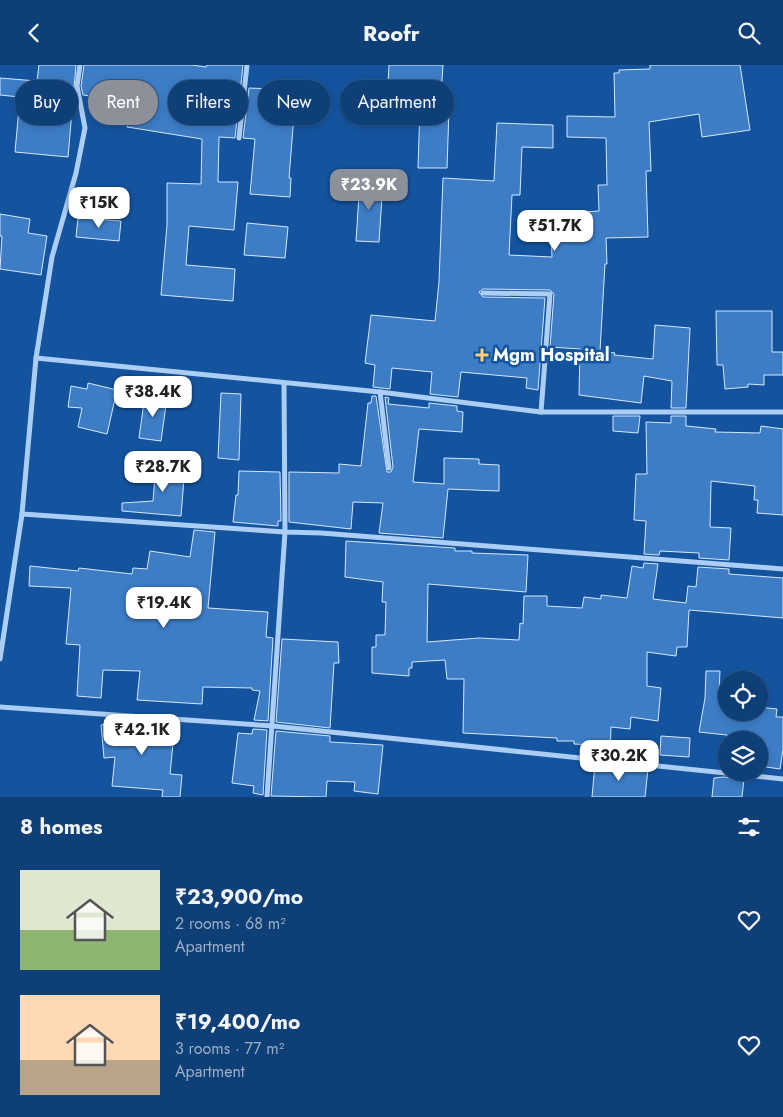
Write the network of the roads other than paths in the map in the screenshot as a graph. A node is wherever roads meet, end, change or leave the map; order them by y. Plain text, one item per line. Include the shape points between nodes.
1 (80, 65) edge
2 (247, 65) edge
3 (238, 138) dead end
4 (483, 293) dead end
5 (36, 358) junction
6 (284, 383) junction
7 (380, 392) junction
8 (541, 412) junction
9 (783, 412) edge
10 (389, 468) dead end
11 (22, 515) junction
12 (285, 533) junction
13 (783, 569) edge
14 (0, 659) edge
15 (0, 707) edge
16 (273, 726) junction
17 (783, 779) edge
18 (267, 797) edge

1 - 5 street via 77,86 85,128 52,257
2 - 3 street
4 - 8 street via 550,294
5 - 6 street
5 - 11 street
6 - 7 street
6 - 12 street
7 - 8 street
7 - 10 street
8 - 9 street
11 - 12 street
11 - 14 street
12 - 13 street via 321,533
12 - 16 street
15 - 16 street
16 - 17 street
16 - 18 street

